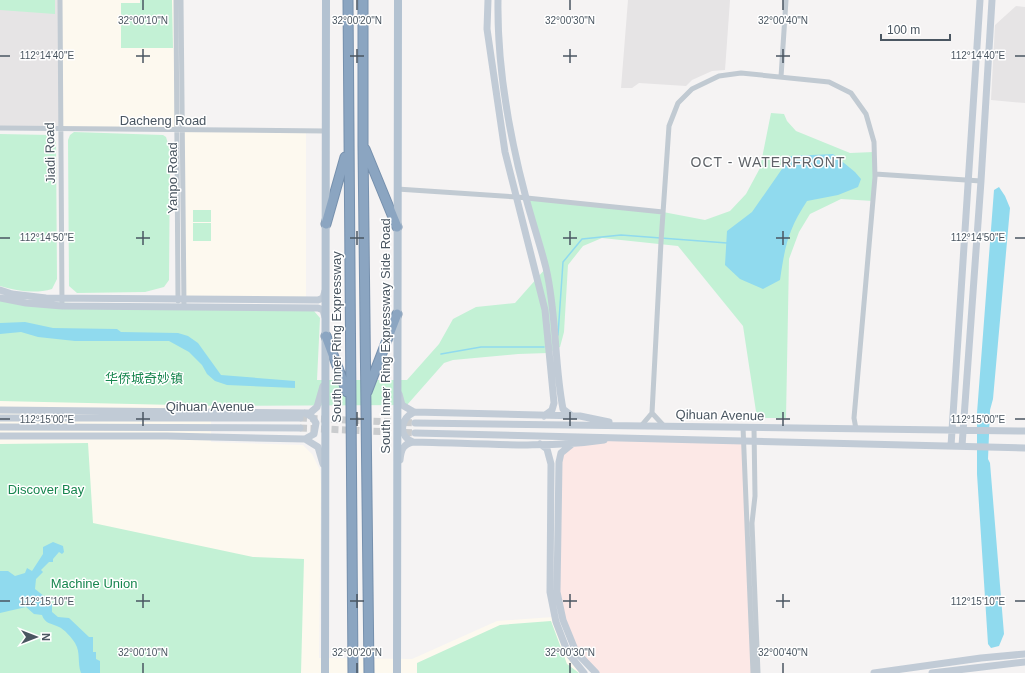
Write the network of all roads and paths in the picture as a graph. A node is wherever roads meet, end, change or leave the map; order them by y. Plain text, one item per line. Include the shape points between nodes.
1 (60, 0) edge
2 (176, 0) edge
3 (181, 0) edge
4 (324, 0) edge
5 (348, 0) edge
6 (363, 0) edge
7 (398, 0) edge
8 (488, 0) edge
9 (498, 0) edge
10 (786, 0) edge
11 (980, 0) edge
12 (992, 0) edge
13 (781, 77) junction
14 (0, 128) edge
15 (61, 130) junction
16 (180, 131) junction
17 (326, 131) junction
18 (348, 146) junction
19 (363, 146) junction
20 (875, 174) junction
21 (970, 180) junction
22 (981, 180) junction
23 (398, 189) junction
24 (517, 197) junction
25 (526, 198) junction
26 (663, 212) junction
27 (326, 224) junction
28 (397, 228) junction
29 (326, 289) junction
30 (0, 290) edge
31 (0, 298) edge
32 (62, 302) junction
33 (181, 303) junction
34 (397, 314) junction
35 (326, 318) junction
36 (326, 336) junction
37 (326, 376) junction
38 (397, 386) junction
39 (366, 397) junction
40 (350, 398) junction
41 (0, 410) edge
42 (88, 410) junction
43 (150, 410) junction
44 (414, 412) junction
45 (652, 413) junction
46 (302, 416) junction
47 (544, 416) junction
48 (572, 416) junction
49 (0, 418) edge
50 (70, 418) junction
51 (168, 418) junction
52 (415, 423) tunnel mouth
53 (627, 426) junction
54 (641, 426) junction
55 (664, 426) junction
56 (0, 427) edge
57 (743, 427) junction
58 (72, 428) junction
59 (166, 428) junction
60 (300, 428) tunnel mouth
61 (754, 428) junction
62 (856, 428) junction
63 (952, 429) junction
64 (962, 429) junction
65 (1025, 431) edge
66 (415, 433) tunnel mouth
67 (88, 435) junction
68 (0, 436) edge
69 (150, 436) junction
70 (625, 437) junction
71 (305, 439) junction
72 (744, 440) junction
73 (754, 441) junction
74 (413, 442) junction
75 (540, 444) junction
76 (572, 444) junction
77 (951, 446) junction
78 (962, 446) junction
79 (1025, 448) edge
80 (397, 478) junction
81 (326, 485) junction
82 (1025, 654) edge
83 (1025, 662) edge
84 (352, 671) edge
85 (326, 673) edge
86 (369, 673) edge
87 (397, 673) edge
88 (584, 673) edge
89 (596, 673) edge
90 (753, 673) edge
91 (758, 673) edge
92 (874, 673) edge
93 (932, 673) edge

1 - 15 street, Jiadi Road
2 - 16 street, Yanpo Road
3 - 16 street, Yanpo Road
4 - 17 main road
5 - 18 highway, South Inner Ring Expressway
6 - 19 highway
7 - 23 main road, South Inner Ring Expressway Side Road
8 - 24 street via 487,29 494,83 505,152
9 - 25 street via 503,80
10 - 13 street
11 - 21 street
12 - 22 street
13 - 20 street via 829,82 851,93 866,114 874,142
13 - 26 street via 741,73 719,76 692,88 678,103 669,126
14 - 15 street, Dacheng Road
15 - 16 street, Dacheng Road
15 - 32 street, Jiadi Road
16 - 17 street, Dacheng Road
16 - 33 street, Yanpo Road
17 - 27 main road
18 - 27 highway
18 - 40 highway, South Inner Ring Expressway
19 - 28 highway
19 - 39 highway
20 - 21 street
20 - 62 street via 854,418
21 - 22 street
21 - 63 street
22 - 64 street
23 - 24 street
23 - 28 main road, South Inner Ring Expressway Side Road
24 - 25 street
24 - 47 street via 545,310 554,403 552,410
25 - 26 street
25 - 48 street via 554,306 563,409
26 - 45 street
27 - 29 main road
28 - 34 main road, South Inner Ring Expressway Side Road
29 - 33 street via 320,300
29 - 35 main road
30 - 32 street
31 - 32 street via 26,303
32 - 33 street
33 - 35 street via 318,308 323,310
34 - 38 main road, South Inner Ring Expressway Side Road
34 - 39 highway
35 - 36 main road
36 - 37 main road
36 - 40 highway
37 - 46 street via 317,407
37 - 81 main road
38 - 44 street via 402,405
38 - 80 main road, South Inner Ring Expressway Side Road
39 - 86 highway
40 - 84 highway, South Inner Ring Expressway
41 - 42 street
42 - 43 street
42 - 50 street
43 - 46 street
43 - 51 street
44 - 47 street
44 - 74 street via 408,415 402,427 408,440
45 - 54 street
45 - 55 street
46 - 51 street, Qihuan Avenue
46 - 71 street via 312,417 316,428 314,434
47 - 48 street
48 - 53 street
49 - 50 street, Qihuan Avenue
50 - 51 street, Qihuan Avenue
52 - 53 street, Qihuan Avenue
53 - 54 street, Qihuan Avenue
54 - 55 street, Qihuan Avenue
55 - 57 street, Qihuan Avenue
56 - 58 street, Qihuan Avenue
57 - 61 street, Qihuan Avenue
57 - 72 street
58 - 59 street, Qihuan Avenue
58 - 67 street
59 - 60 street, Qihuan Avenue
59 - 69 street
61 - 62 street, Qihuan Avenue
61 - 73 street
62 - 63 street, Qihuan Avenue
63 - 64 street, Qihuan Avenue
63 - 77 street
64 - 65 street, Qihuan Avenue
64 - 78 street
66 - 70 street, Qihuan Avenue
67 - 68 street
67 - 69 street
69 - 71 street
70 - 72 street, Qihuan Avenue
70 - 76 street
71 - 81 street via 318,447
72 - 73 street, Qihuan Avenue
72 - 90 street
73 - 77 street, Qihuan Avenue
73 - 91 street via 755,496 752,523
74 - 75 street
74 - 80 street via 404,446 401,451
75 - 76 street
75 - 88 street via 547,449 551,464 550,592 556,622 568,654
76 - 89 street via 561,453 559,462 557,592 563,620 576,652
77 - 78 street, Qihuan Avenue
78 - 79 street, Qihuan Avenue
80 - 87 main road, South Inner Ring Expressway Side Road
81 - 85 main road
82 - 92 street
83 - 93 street

